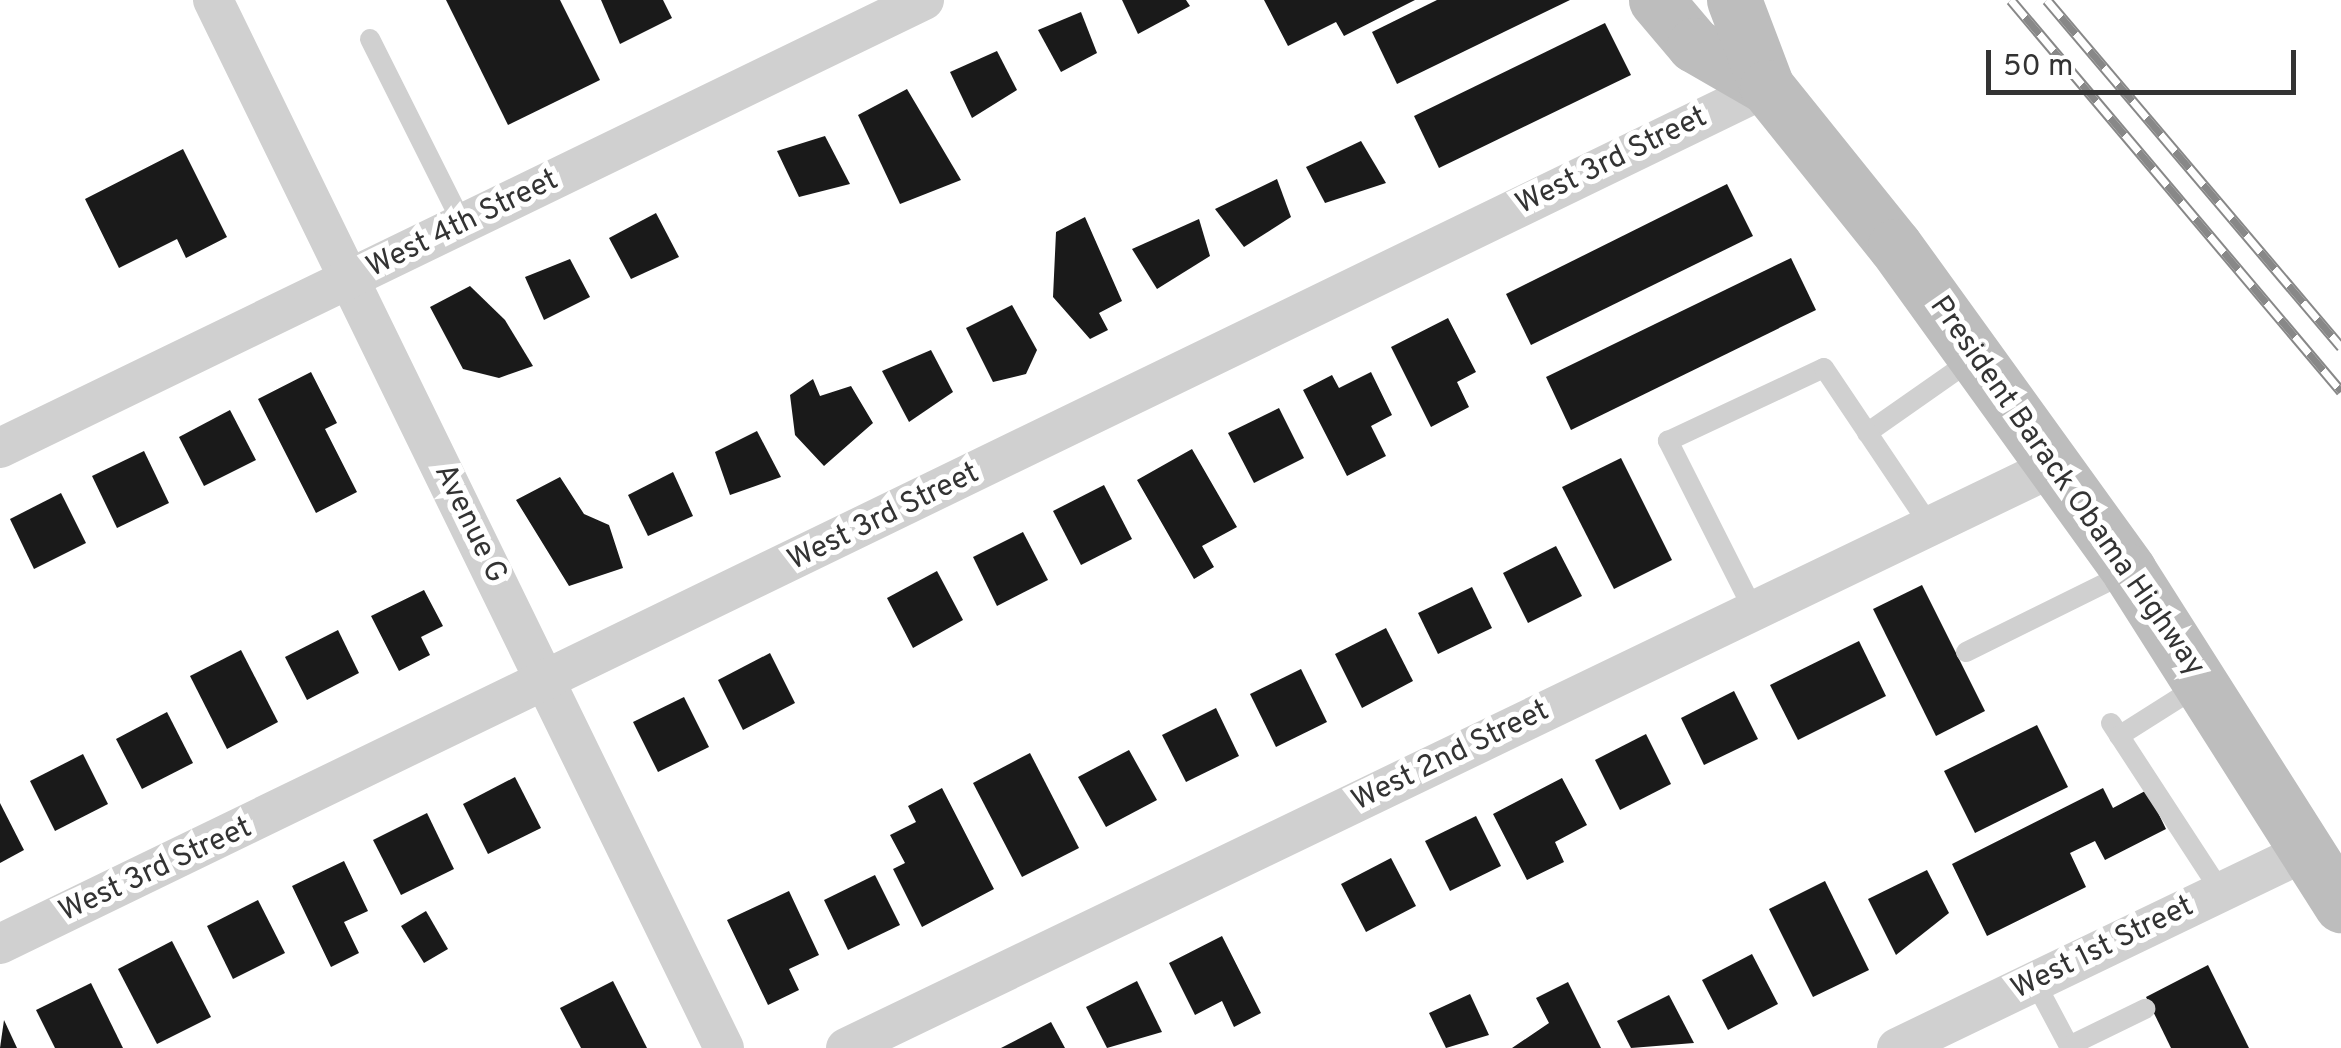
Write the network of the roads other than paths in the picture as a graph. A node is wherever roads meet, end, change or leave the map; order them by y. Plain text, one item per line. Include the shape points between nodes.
1 (213, 0) edge
2 (924, 0) edge
3 (1656, 0) edge
4 (1734, 0) edge
5 (370, 39) dead end
6 (1767, 87) junction
7 (463, 225) junction
8 (350, 280) junction
9 (1976, 357) junction
10 (1867, 433) junction
11 (0, 448) edge
12 (2054, 466) junction
13 (1930, 526) junction
14 (2129, 571) junction
15 (1754, 611) junction
16 (1966, 652) dead end
17 (541, 682) junction
18 (2204, 682) junction
19 (2308, 850) junction
20 (2221, 892) junction
21 (2341, 905) edge
22 (0, 944) edge
23 (2035, 982) junction
24 (2145, 1009) dead end
25 (724, 1048) edge
26 (846, 1048) edge
27 (1897, 1048) edge

1 - 8 street, Avenue G
2 - 7 street, West 4th Street
3 - 6 main road, President Barack Obama Highway via 1694,45
4 - 6 main road, President Barack Obama Highway
5 - 7 lane
6 - 9 main road, President Barack Obama Highway
6 - 17 street, West 3rd Street
7 - 8 street, West 4th Street
8 - 11 street, West 4th Street
8 - 17 street, Avenue G
9 - 10 lane
9 - 12 main road, President Barack Obama Highway
10 - 13 lane
10 - 15 lane via 1824,368 1668,441
12 - 13 street, West 2nd Street
12 - 14 main road, President Barack Obama Highway
13 - 15 street, West 2nd Street
14 - 16 lane
14 - 18 main road, President Barack Obama Highway
15 - 26 street, West 2nd Street
17 - 22 street, West 3rd Street
17 - 25 street, Avenue G
18 - 19 main road, President Barack Obama Highway
18 - 20 lane via 2115,730
19 - 20 street, West 1st Street
19 - 21 main road, President Barack Obama Highway
20 - 23 street, West 1st Street
23 - 24 lane via 2069,1046
23 - 27 street, West 1st Street

